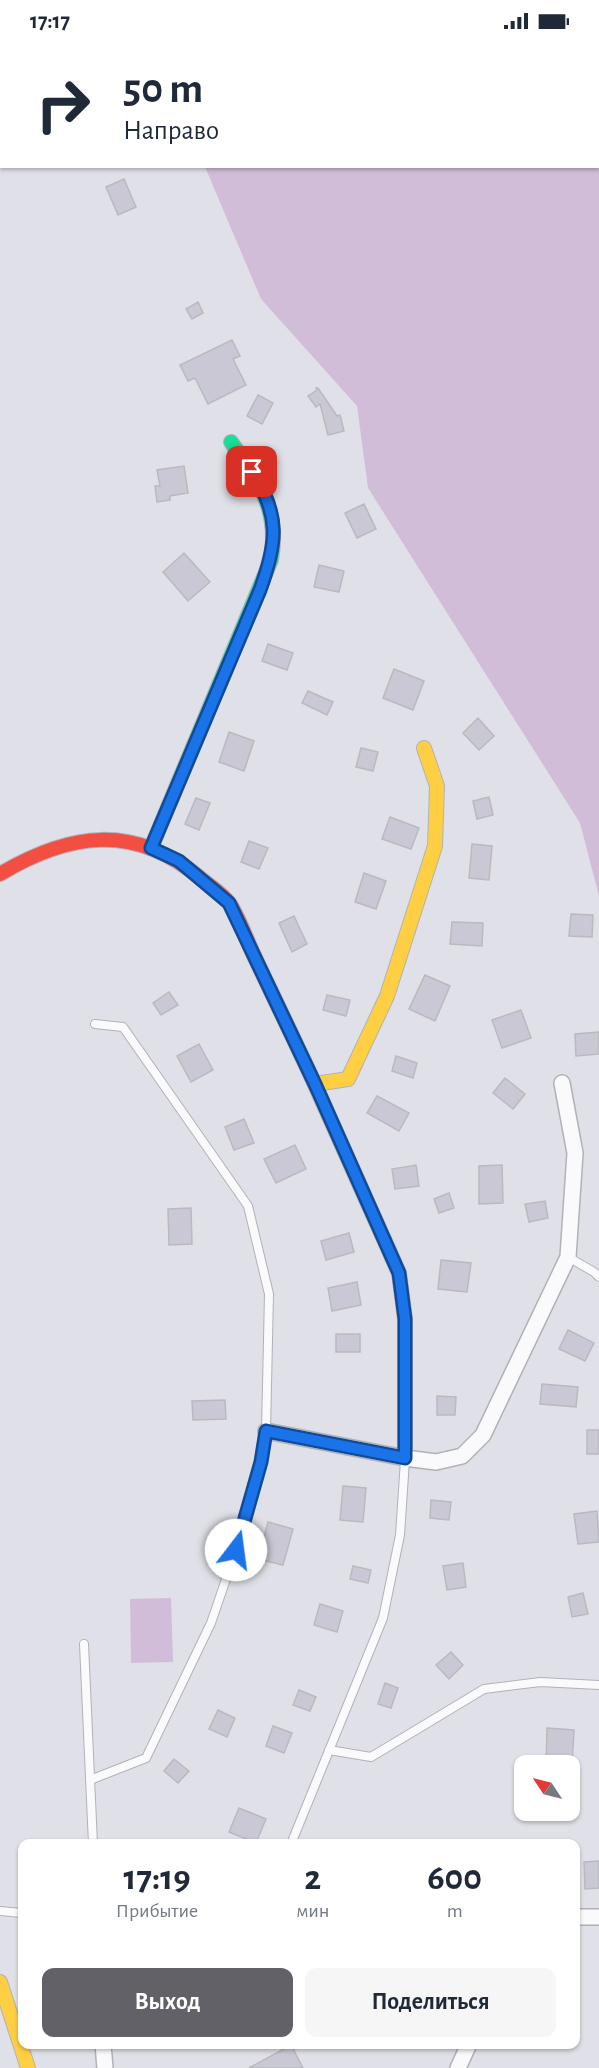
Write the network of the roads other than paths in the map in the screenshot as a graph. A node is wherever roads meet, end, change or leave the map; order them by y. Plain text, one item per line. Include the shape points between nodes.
1 (231, 442) dead end
2 (424, 748) dead end
3 (151, 848) junction
4 (0, 874) edge
5 (95, 1024) dead end
6 (562, 1083) dead end
7 (315, 1084) junction
8 (568, 1257) junction
9 (599, 1277) edge
10 (266, 1431) junction
11 (405, 1458) junction
12 (84, 1644) dead end
13 (599, 1685) edge
14 (329, 1750) junction
15 (90, 1780) junction
16 (93, 1839) edge
17 (293, 1839) edge
18 (0, 1911) edge
19 (18, 1912) edge
20 (580, 1917) edge
21 (599, 1917) edge
22 (0, 1982) edge
23 (18, 2037) edge
24 (22, 2049) edge
25 (103, 2049) edge
26 (467, 2049) edge
27 (28, 2068) edge
28 (105, 2068) edge
29 (458, 2068) edge

1 - 3 street via 262,487 272,512 272,557
2 - 7 street via 437,786 435,846 390,986 348,1079
3 - 4 street via 114,840 80,841 55,847
3 - 7 street via 179,861 229,903
5 - 10 lane via 123,1027 248,1206 269,1294
6 - 8 street via 575,1153
7 - 11 street via 399,1273 405,1319
8 - 9 lane
8 - 11 street via 483,1435 462,1456 436,1462
10 - 11 street
10 - 15 lane via 261,1462 212,1623 146,1758
11 - 14 lane via 400,1535 383,1618
12 - 15 lane
13 - 14 lane via 540,1682 484,1689 372,1756
14 - 17 lane
15 - 16 lane
18 - 19 lane
20 - 21 street
22 - 23 street
24 - 27 street
25 - 28 street
26 - 29 street

